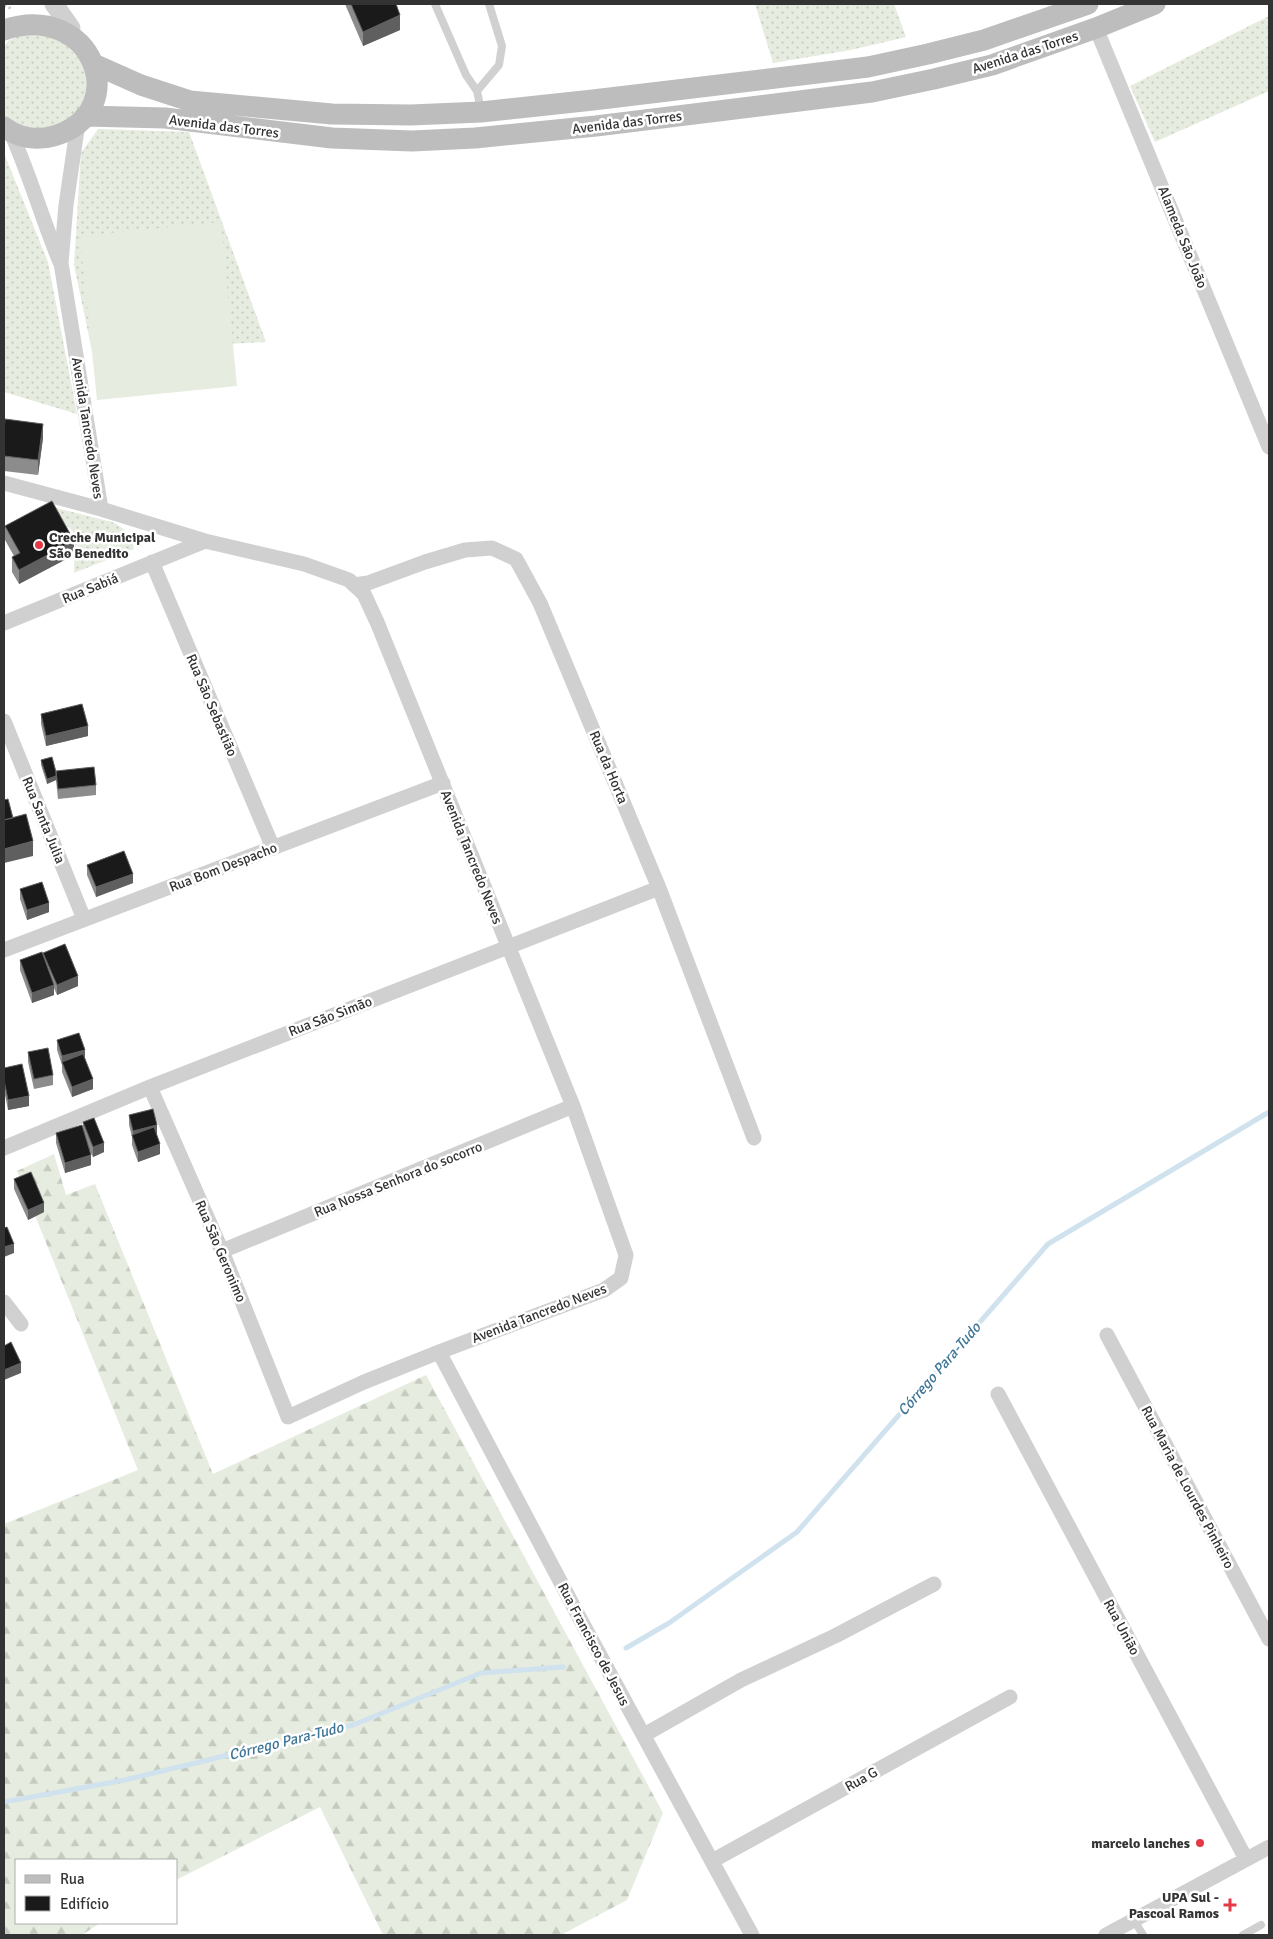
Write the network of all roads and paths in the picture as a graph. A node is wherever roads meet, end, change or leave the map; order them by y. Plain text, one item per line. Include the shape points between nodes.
1 (54, 4) edge
2 (435, 4) edge
3 (489, 4) edge
4 (1087, 4) edge
5 (1155, 4) edge
6 (71, 28) junction
7 (1096, 28) junction
8 (4, 30) edge
9 (96, 65) junction
10 (479, 101) junction
11 (82, 120) junction
12 (8, 130) edge
13 (61, 263) junction
14 (1269, 447) edge
15 (4, 483) edge
16 (101, 509) junction
17 (205, 541) junction
18 (152, 562) junction
19 (354, 585) junction
20 (4, 623) edge
21 (4, 721) edge
22 (443, 783) junction
23 (273, 848) junction
24 (659, 888) junction
25 (84, 919) junction
26 (508, 946) junction
27 (4, 950) edge
28 (150, 1087) junction
29 (573, 1106) junction
30 (754, 1138) dead end
31 (4, 1148) edge
32 (222, 1251) junction
33 (4, 1302) edge
34 (21, 1324) dead end
35 (1107, 1335) dead end
36 (438, 1352) junction
37 (998, 1394) dead end
38 (288, 1417) joint
39 (934, 1584) dead end
40 (1269, 1639) edge
41 (1010, 1697) dead end
42 (644, 1735) junction
43 (1269, 1847) edge
44 (1246, 1859) junction
45 (712, 1861) junction
46 (1134, 1920) junction
47 (1261, 1925) dead end
48 (752, 1935) edge
49 (1106, 1935) edge
50 (1143, 1935) edge
51 (1243, 1935) edge

1 - 6 street
2 - 10 lane
3 - 10 lane via 502,46 499,65
4 - 10 main road, Avenida das Torres via 984,40 868,67 593,100
5 - 7 main road, Avenida das Torres
6 - 8 main road via 36,19
6 - 9 main road via 91,50
7 - 11 main road, Avenida das Torres via 992,65 872,92 475,138 412,141 332,138 165,118
7 - 14 street, Alameda São João
9 - 10 main road, Avenida das Torres via 141,85 190,101 332,114 412,115
9 - 11 main road via 98,83 94,101
11 - 12 main road via 64,133 46,138 29,138
11 - 13 street, Avenida Tancredo Neves via 66,205
12 - 13 street, Avenida Tancredo Neves via 27,169
13 - 16 street, Avenida Tancredo Neves
15 - 16 street
16 - 17 street, Avenida Tancredo Neves
17 - 18 street, Rua Sabiá
17 - 19 street, Avenida Tancredo Neves via 304,564 349,580
18 - 20 street, Rua Sabiá
18 - 23 street, Rua São Sebastião
19 - 22 street, Avenida Tancredo Neves via 364,594 377,622
19 - 24 street, Rua da Horta via 464,550 492,548 516,559 540,603
21 - 25 street, Rua Santa Julia
22 - 23 street, Rua Bom Despacho
22 - 26 street, Avenida Tancredo Neves
23 - 25 street, Rua Bom Despacho
24 - 26 street, Rua São Simão
24 - 30 street, Rua da Horta
25 - 27 street, Rua Bom Despacho
26 - 28 street, Rua São Simão
26 - 29 street, Avenida Tancredo Neves
28 - 31 street, Rua São Simão
28 - 32 street, Rua São Geronimo
29 - 32 street, Rua Nossa Senhora do socorro
29 - 36 street, Avenida Tancredo Neves via 626,1255 621,1278 604,1290
32 - 38 street, Rua São Geronimo
33 - 34 street
35 - 40 street, Rua Maria de Lourdes Pinheiro
36 - 38 street, Avenida Tancredo Neves
36 - 42 street, Rua Francisco de Jesus
37 - 44 street, Rua União
39 - 42 street via 742,1680
41 - 45 street, Rua G
42 - 45 street, Rua Francisco de Jesus
43 - 44 street
44 - 46 street
45 - 48 street, Rua Francisco de Jesus
46 - 49 street
46 - 50 lane
47 - 51 lane

